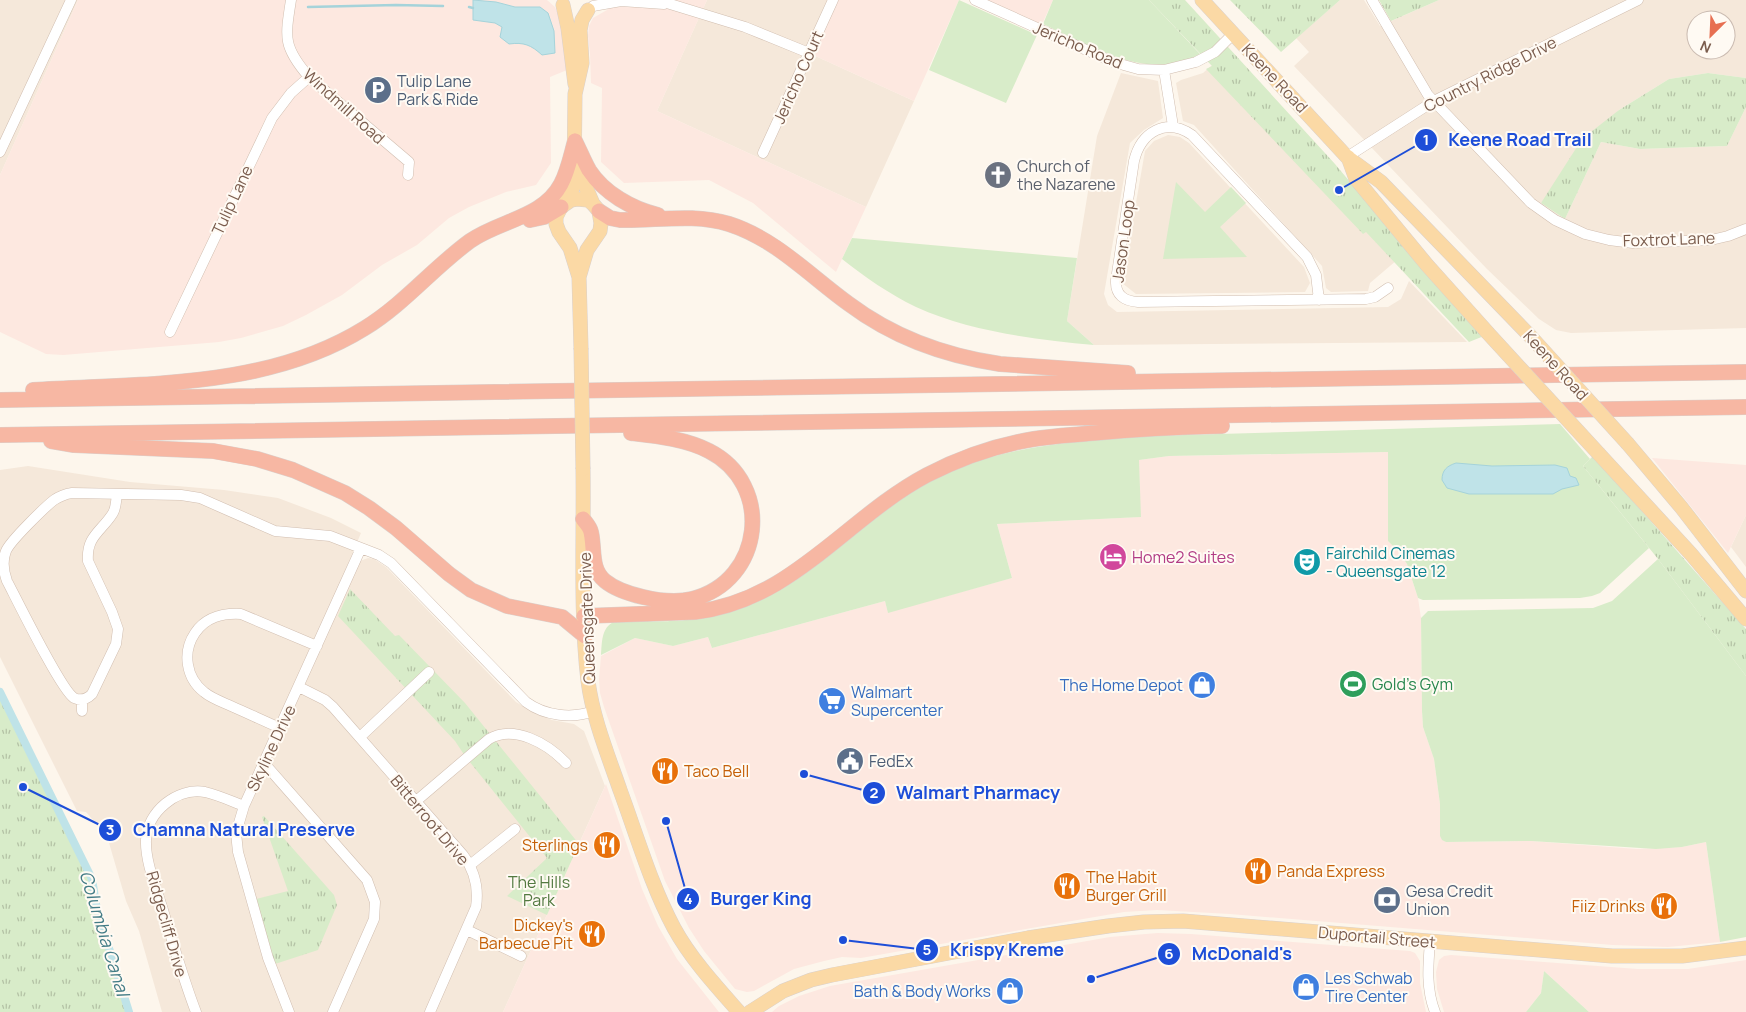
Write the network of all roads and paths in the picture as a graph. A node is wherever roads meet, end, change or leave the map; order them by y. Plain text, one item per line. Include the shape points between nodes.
1 (71, 0) edge
2 (291, 0) edge
3 (657, 0) edge
4 (833, 0) edge
5 (975, 0) edge
6 (1202, 0) edge
7 (1372, 0) edge
8 (1638, 0) edge
9 (560, 2) edge
10 (593, 5) edge
11 (670, 5) junction
12 (1234, 33) junction
13 (809, 53) junction
14 (1164, 70) junction
15 (309, 77) junction
16 (576, 88) junction
17 (1434, 101) junction
18 (1173, 126) junction
19 (576, 141) junction
20 (0, 152) edge
21 (764, 153) dead end
22 (1347, 157) junction
23 (408, 175) dead end
24 (563, 205) junction
25 (596, 208) junction
26 (667, 218) junction
27 (496, 226) junction
28 (1746, 229) edge
29 (579, 277) junction
30 (1388, 288) dead end
31 (1319, 300) junction
32 (170, 332) dead end
33 (1746, 372) edge
34 (1221, 380) junction
35 (0, 392) edge
36 (0, 400) edge
37 (1746, 407) edge
38 (1327, 414) junction
39 (538, 427) junction
40 (5, 434) edge
41 (117, 494) junction
42 (1656, 516) junction
43 (583, 519) junction
44 (1711, 545) junction
45 (361, 548) junction
46 (1746, 590) edge
47 (584, 616) junction
48 (1746, 619) edge
49 (585, 636) junction
50 (317, 646) junction
51 (429, 672) dead end
52 (299, 687) junction
53 (82, 700) junction
54 (82, 711) dead end
55 (594, 711) junction
56 (280, 728) junction
57 (360, 737) junction
58 (264, 763) junction
59 (566, 763) dead end
60 (415, 802) junction
61 (244, 806) junction
62 (515, 829) dead end
63 (470, 866) junction
64 (467, 930) junction
65 (1430, 942) junction
66 (1746, 948) edge
67 (521, 956) dead end
68 (433, 1011) edge
69 (196, 1012) edge
70 (289, 1012) edge
71 (333, 1012) edge
72 (739, 1012) edge
73 (750, 1012) edge
74 (1435, 1012) edge

1 - 20 street
2 - 15 street, Windmill Road via 286,32 289,47
3 - 11 street
4 - 13 street, Jericho Court
5 - 14 street, Jericho Road via 1113,62 1138,69
6 - 12 main road, Keene Road
7 - 17 street, Foxtrot Lane
8 - 17 street, Country Ridge Drive
9 - 10 main road via 575,12
9 - 16 main road via 568,28
10 - 11 street via 621,1
10 - 16 main road via 580,28 582,63
11 - 13 street via 745,26
12 - 14 street, Jericho Road via 1215,52 1201,60
12 - 22 main road, Keene Road
13 - 21 street, Jericho Court
14 - 18 street
15 - 23 street, Windmill Road via 409,162
15 - 32 street, Tulip Lane via 291,93 272,118
16 - 19 main road
17 - 22 street, Country Ridge Drive
17 - 28 street, Foxtrot Lane via 1531,202 1573,230 1602,239 1633,242 1711,240
18 - 31 street via 1192,135 1300,249 1316,275
18 - 31 street, Jason Loop via 1156,130 1144,139 1136,152 1116,280 1120,296 1138,302
19 - 24 main road via 574,184
19 - 25 main road via 587,190
19 - 26 highway via 590,171 610,192 637,209
19 - 27 highway via 554,195 537,210
22 - 42 main road, Keene Road, bridge via 1356,179 1427,265
22 - 44 main road, Keene Road, bridge via 1381,182 1531,337 1628,444
24 - 25 main road via 582,199
24 - 27 highway via 538,219
24 - 29 main road via 556,224 570,248
25 - 26 highway via 610,218 620,220
25 - 29 main road via 600,230 587,250
26 - 34 highway via 712,220 757,235 871,319 948,353 1026,367
27 - 35 highway via 457,251 380,318 340,342 302,358 259,371 208,378
29 - 43 main road, Queensgate Drive, bridge
30 - 31 street, Jason Loop via 1366,299
33 - 34 highway
34 - 36 highway
37 - 38 highway
38 - 39 highway
38 - 47 highway via 1289,423 1146,428 1011,444 950,464 907,486 791,575 744,600 695,612
39 - 40 highway
39 - 43 highway via 633,433 681,441 709,451 730,467 746,488 753,527 747,553 727,580 701,596 667,601 628,593 605,581 596,569 591,530
40 - 49 highway via 74,445 213,451 293,470 345,493 369,508 471,590 508,606 562,617
41 - 45 street via 200,498 275,531 330,536
41 - 53 street via 115,508 92,539 88,555 116,622 117,639 96,689
41 - 53 street via 72,493 54,500 8,546 3,562 7,581 60,680 70,694
42 - 44 main road via 1664,516 1694,547 1705,549
42 - 48 main road
43 - 47 main road, Queensgate Drive
44 - 46 main road, Keene Road
45 - 50 street, Skyline Drive
45 - 55 street via 385,558 526,702 540,710 568,716
47 - 49 main road, Queensgate Drive
49 - 55 main road, Queensgate Drive
50 - 52 street, Skyline Drive
50 - 56 street via 241,614 230,613 207,620 192,637 188,668 202,692
51 - 57 street
52 - 56 street, Skyline Drive
52 - 57 street, Bitterroot Drive via 325,700
53 - 54 street
55 - 72 main road, Queensgate Drive via 651,874 674,928 701,969
56 - 58 street, Skyline Drive
57 - 60 street, Bitterroot Drive
58 - 61 street, Skyline Drive
58 - 71 street via 367,880 373,894 375,911 371,928
59 - 60 street via 542,744 517,735 498,734
60 - 63 street, Bitterroot Drive
61 - 69 street, Ridgecliff Drive via 204,792 186,793 163,805 148,829 148,858 180,971
61 - 70 street, Skyline Drive via 236,833 238,852 268,958
62 - 63 street
63 - 64 street, Bitterroot Drive via 476,878 477,900
64 - 67 street
64 - 68 street, Bitterroot Drive
65 - 66 main road, Duportail Street via 1612,956 1682,956
65 - 73 main road, Duportail Street via 1183,921 1130,923 1028,938 822,977 783,991
65 - 74 street via 1428,981

